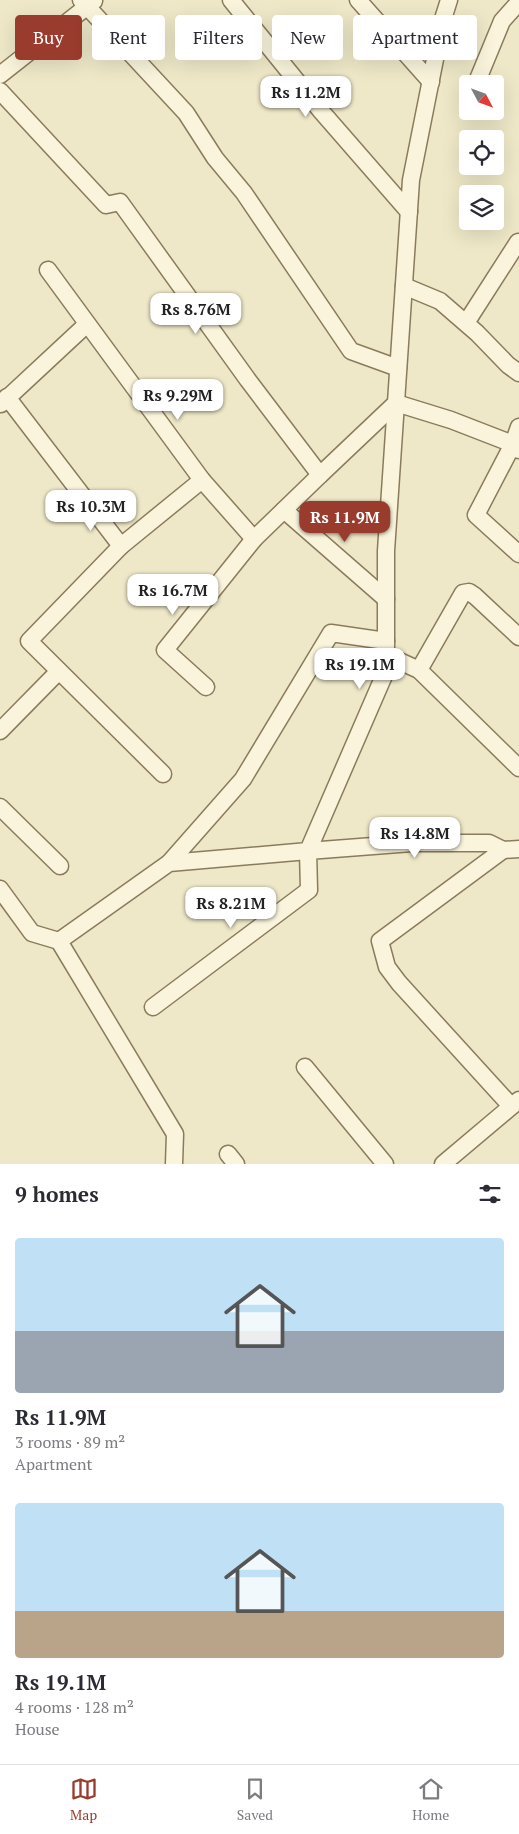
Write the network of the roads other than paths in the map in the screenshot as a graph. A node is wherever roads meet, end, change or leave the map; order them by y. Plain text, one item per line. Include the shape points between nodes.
1 (231, 0) edge
2 (358, 0) edge
3 (449, 0) edge
4 (88, 2) edge
5 (519, 2) edge
6 (0, 75) edge
7 (480, 75) edge
8 (431, 82) junction
9 (0, 91) edge
10 (409, 212) junction
11 (518, 242) edge
12 (48, 270) dead end
13 (404, 286) junction
14 (466, 323) junction
15 (87, 324) junction
16 (398, 368) junction
17 (519, 373) edge
18 (4, 401) edge
19 (396, 403) junction
20 (519, 427) edge
21 (516, 447) edge
22 (320, 475) junction
23 (202, 480) junction
24 (284, 510) junction
25 (254, 539) junction
26 (121, 546) junction
27 (519, 554) edge
28 (386, 599) junction
29 (519, 638) edge
30 (386, 648) junction
31 (419, 670) junction
32 (59, 671) junction
33 (206, 687) dead end
34 (0, 731) edge
35 (519, 768) edge
36 (163, 774) dead end
37 (0, 806) edge
38 (511, 849) edge
39 (308, 851) junction
40 (169, 863) junction
41 (60, 866) dead end
42 (0, 889) edge
43 (59, 941) junction
44 (154, 1008) dead end
45 (305, 1067) dead end
46 (515, 1103) edge
47 (174, 1164) edge
48 (385, 1164) edge
49 (443, 1164) edge

1 - 10 street
2 - 8 street
3 - 8 street
4 - 6 street
4 - 16 street via 186,113 351,351
5 - 7 street via 502,21
8 - 10 street via 411,180
9 - 22 street via 106,205 120,202
10 - 13 street
11 - 14 street
12 - 15 street
13 - 14 street via 440,301
13 - 16 street
14 - 17 street
15 - 18 street
15 - 23 street
16 - 19 street
18 - 26 street
19 - 21 street via 451,420
19 - 22 street
19 - 28 street
20 - 21 street
21 - 27 street via 476,515
22 - 24 street
23 - 25 street
23 - 26 street
24 - 25 street
24 - 28 street
25 - 33 street via 165,650
26 - 32 street via 29,641
28 - 30 street
29 - 31 street via 475,596 463,593
30 - 31 street
30 - 39 street via 386,671
30 - 40 street via 331,633 243,779
31 - 35 street
32 - 34 street
32 - 36 street
37 - 41 street
38 - 39 street via 489,843 412,843
38 - 46 street via 380,941 387,967 399,983
39 - 40 street
39 - 44 street via 309,890
40 - 43 street
42 - 43 street via 32,933
43 - 47 street via 175,1134
45 - 48 street
46 - 49 street

